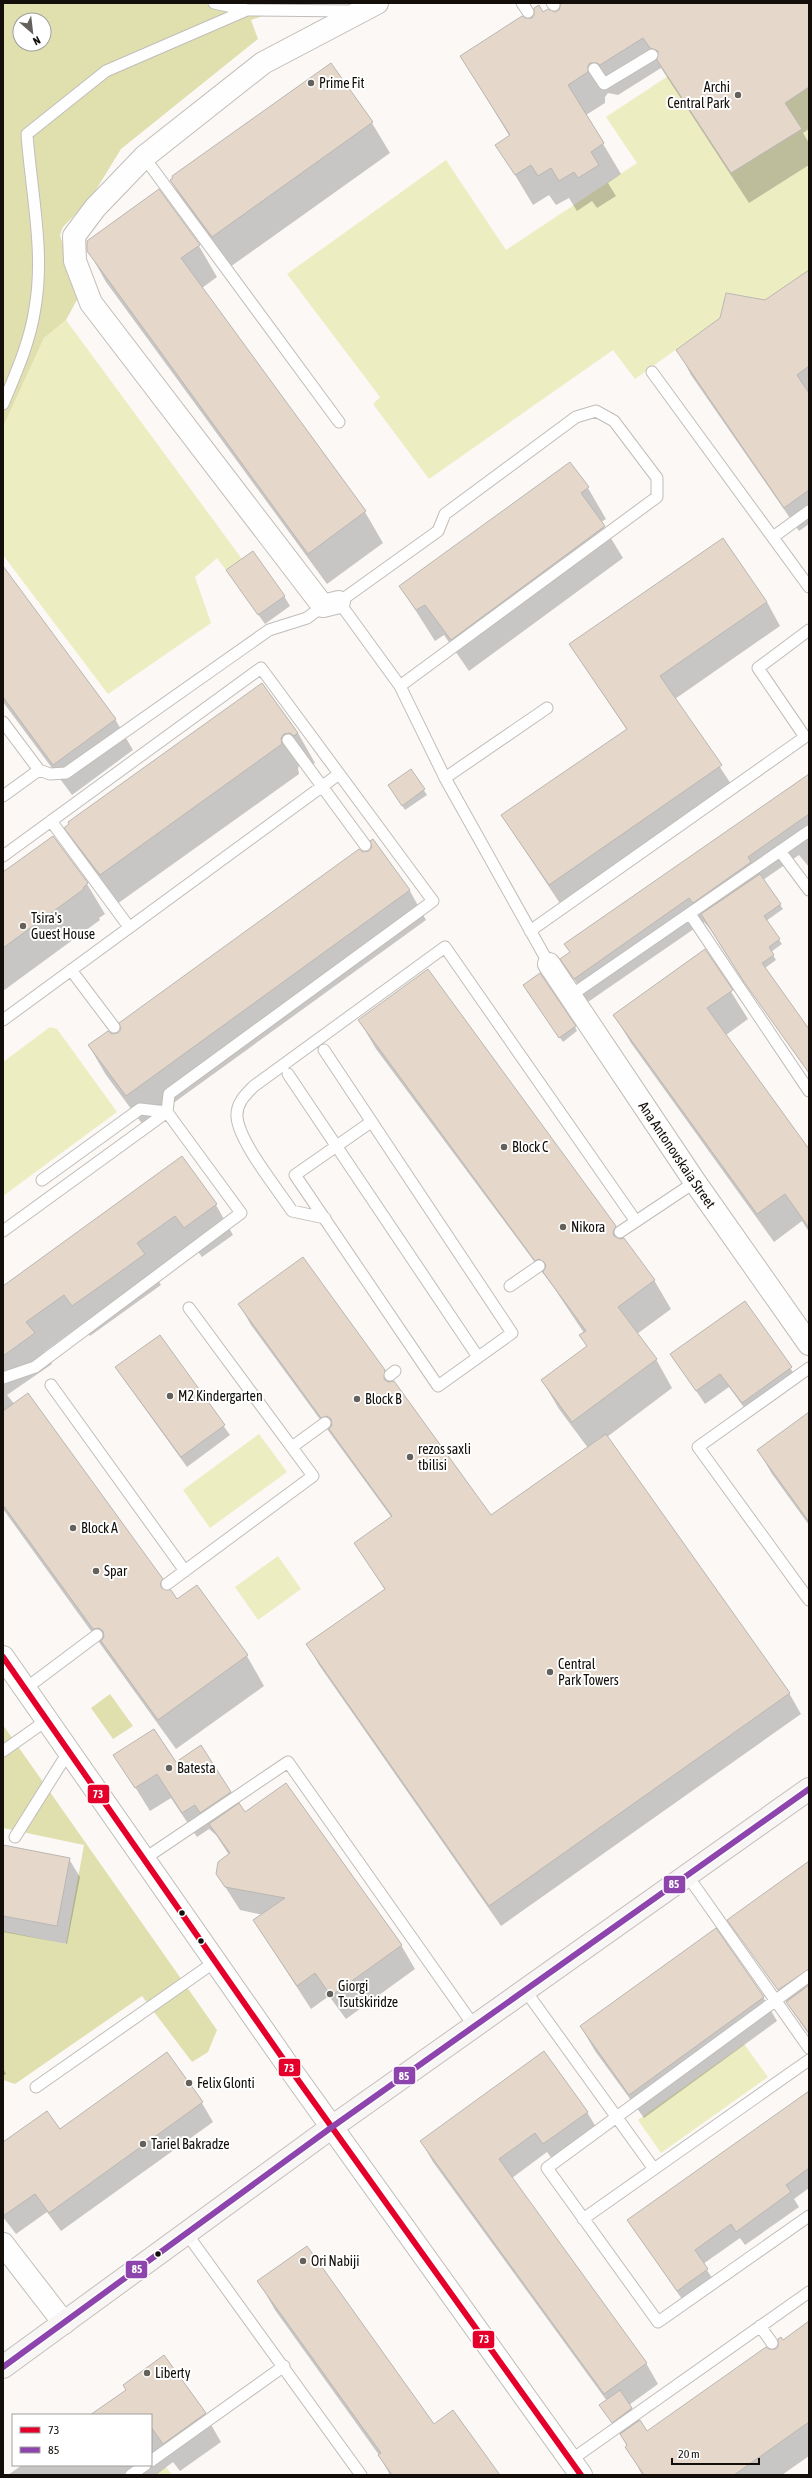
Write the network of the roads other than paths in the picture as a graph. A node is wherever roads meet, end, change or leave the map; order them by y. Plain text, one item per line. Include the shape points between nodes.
1 (214, 3) edge
2 (370, 7) edge
3 (247, 10) junction
4 (652, 55) dead end
5 (594, 68) dead end
6 (144, 157) junction
7 (652, 372) dead end
8 (3, 404) edge
9 (338, 422) dead end
10 (809, 511) edge
11 (773, 536) junction
12 (809, 587) edge
13 (331, 604) junction
14 (809, 630) edge
15 (400, 686) junction
16 (547, 708) dead end
17 (3, 722) edge
18 (288, 740) dead end
19 (39, 770) junction
20 (339, 774) junction
21 (445, 778) junction
22 (322, 786) junction
23 (3, 796) edge
24 (51, 821) junction
25 (809, 831) edge
26 (365, 845) dead end
27 (780, 851) junction
28 (3, 856) edge
29 (809, 890) edge
30 (690, 914) junction
31 (129, 927) junction
32 (530, 931) junction
33 (549, 964) joint
34 (71, 970) junction
35 (570, 996) junction
36 (3, 1020) edge
37 (114, 1027) dead end
38 (324, 1050) dead end
39 (288, 1074) dead end
40 (809, 1091) edge
41 (167, 1112) junction
42 (371, 1122) junction
43 (336, 1146) junction
44 (42, 1180) dead end
45 (695, 1182) junction
46 (325, 1218) junction
47 (635, 1220) junction
48 (3, 1231) edge
49 (620, 1232) dead end
50 (539, 1266) dead end
51 (510, 1286) dead end
52 (189, 1308) dead end
53 (805, 1329) edge
54 (478, 1357) junction
55 (809, 1368) edge
56 (3, 1378) edge
57 (51, 1385) dead end
58 (325, 1423) dead end
59 (292, 1448) junction
60 (185, 1571) junction
61 (167, 1584) dead end
62 (809, 1600) edge
63 (97, 1635) dead end
64 (3, 1657) edge
65 (25, 1689) junction
66 (47, 1720) junction
67 (3, 1751) edge
68 (69, 1751) junction
69 (809, 1789) edge
70 (15, 1837) dead end
71 (144, 1859) junction
72 (686, 1875) junction
73 (216, 1961) junction
74 (809, 1976) edge
75 (525, 1990) junction
76 (776, 2000) junction
77 (474, 2026) junction
78 (809, 2048) edge
79 (809, 2060) edge
80 (36, 2087) dead end
81 (616, 2116) junction
82 (332, 2127) junction
83 (654, 2169) junction
84 (809, 2216) edge
85 (584, 2219) junction
86 (186, 2234) junction
87 (3, 2244) edge
88 (809, 2292) edge
89 (64, 2323) junction
90 (760, 2326) junction
91 (772, 2343) dead end
92 (284, 2366) junction
93 (3, 2367) edge
94 (152, 2460) edge
95 (144, 2466) edge
96 (576, 2468) edge
97 (131, 2475) edge
98 (361, 2475) edge

1 - 3 lane
2 - 3 lane
2 - 6 street via 263,63
3 - 8 lane via 106,71 27,134 38,269 35,308 23,356
4 - 5 lane via 604,84
6 - 9 lane
6 - 13 street via 95,208 74,236 75,261 91,302
7 - 11 lane
10 - 11 lane
11 - 12 lane
13 - 15 lane
13 - 15 lane via 438,531 445,514 576,417 596,411 614,421 657,478 657,497
13 - 19 lane via 307,618 269,630 66,773 50,774
14 - 32 lane via 758,668 805,738
15 - 21 lane
16 - 21 lane
17 - 19 lane
18 - 22 lane
19 - 23 lane
20 - 22 lane
20 - 24 lane via 261,668
20 - 41 lane via 433,901 169,1094
21 - 32 lane
22 - 26 lane
22 - 31 lane
24 - 28 lane
24 - 31 lane
25 - 27 lane
27 - 29 lane
27 - 30 lane
30 - 35 lane
30 - 40 lane
31 - 34 lane
32 - 33 lane
33 - 35 street, Ana Antonovskaia Street
34 - 36 lane
34 - 37 lane
35 - 45 street, Ana Antonovskaia Street
38 - 42 lane
39 - 43 lane
41 - 44 lane via 140,1109
41 - 48 lane
41 - 56 lane via 241,1213 35,1367
42 - 43 lane
42 - 54 lane via 512,1334
43 - 46 lane via 295,1175
43 - 54 lane
45 - 47 lane
45 - 53 street, Ana Antonovskaia Street
46 - 47 lane via 292,1211 242,1136 237,1116 241,1100 254,1086 388,993 445,947
46 - 54 lane via 438,1386
47 - 49 lane
50 - 51 lane
52 - 59 lane
55 - 62 lane via 698,1447
57 - 60 lane
58 - 59 lane
59 - 60 lane via 313,1476
60 - 61 lane
63 - 65 lane
64 - 65 street
65 - 66 street
66 - 67 lane
66 - 68 street
68 - 70 lane
68 - 71 street
69 - 72 main road
71 - 73 street
71 - 77 lane via 288,1762
72 - 75 main road
72 - 76 lane
73 - 80 lane
73 - 82 street
74 - 76 lane
75 - 77 main road
75 - 81 lane
76 - 78 lane
76 - 81 lane
77 - 82 main road
79 - 83 lane
81 - 83 lane
81 - 85 lane via 547,2168
82 - 86 main road
82 - 96 street via 474,2329
83 - 85 lane
84 - 85 lane via 658,2322
86 - 89 main road
86 - 92 lane
87 - 89 street
88 - 90 lane
89 - 93 main road
90 - 91 lane
90 - 96 lane
92 - 94 lane
92 - 98 lane
95 - 97 lane

